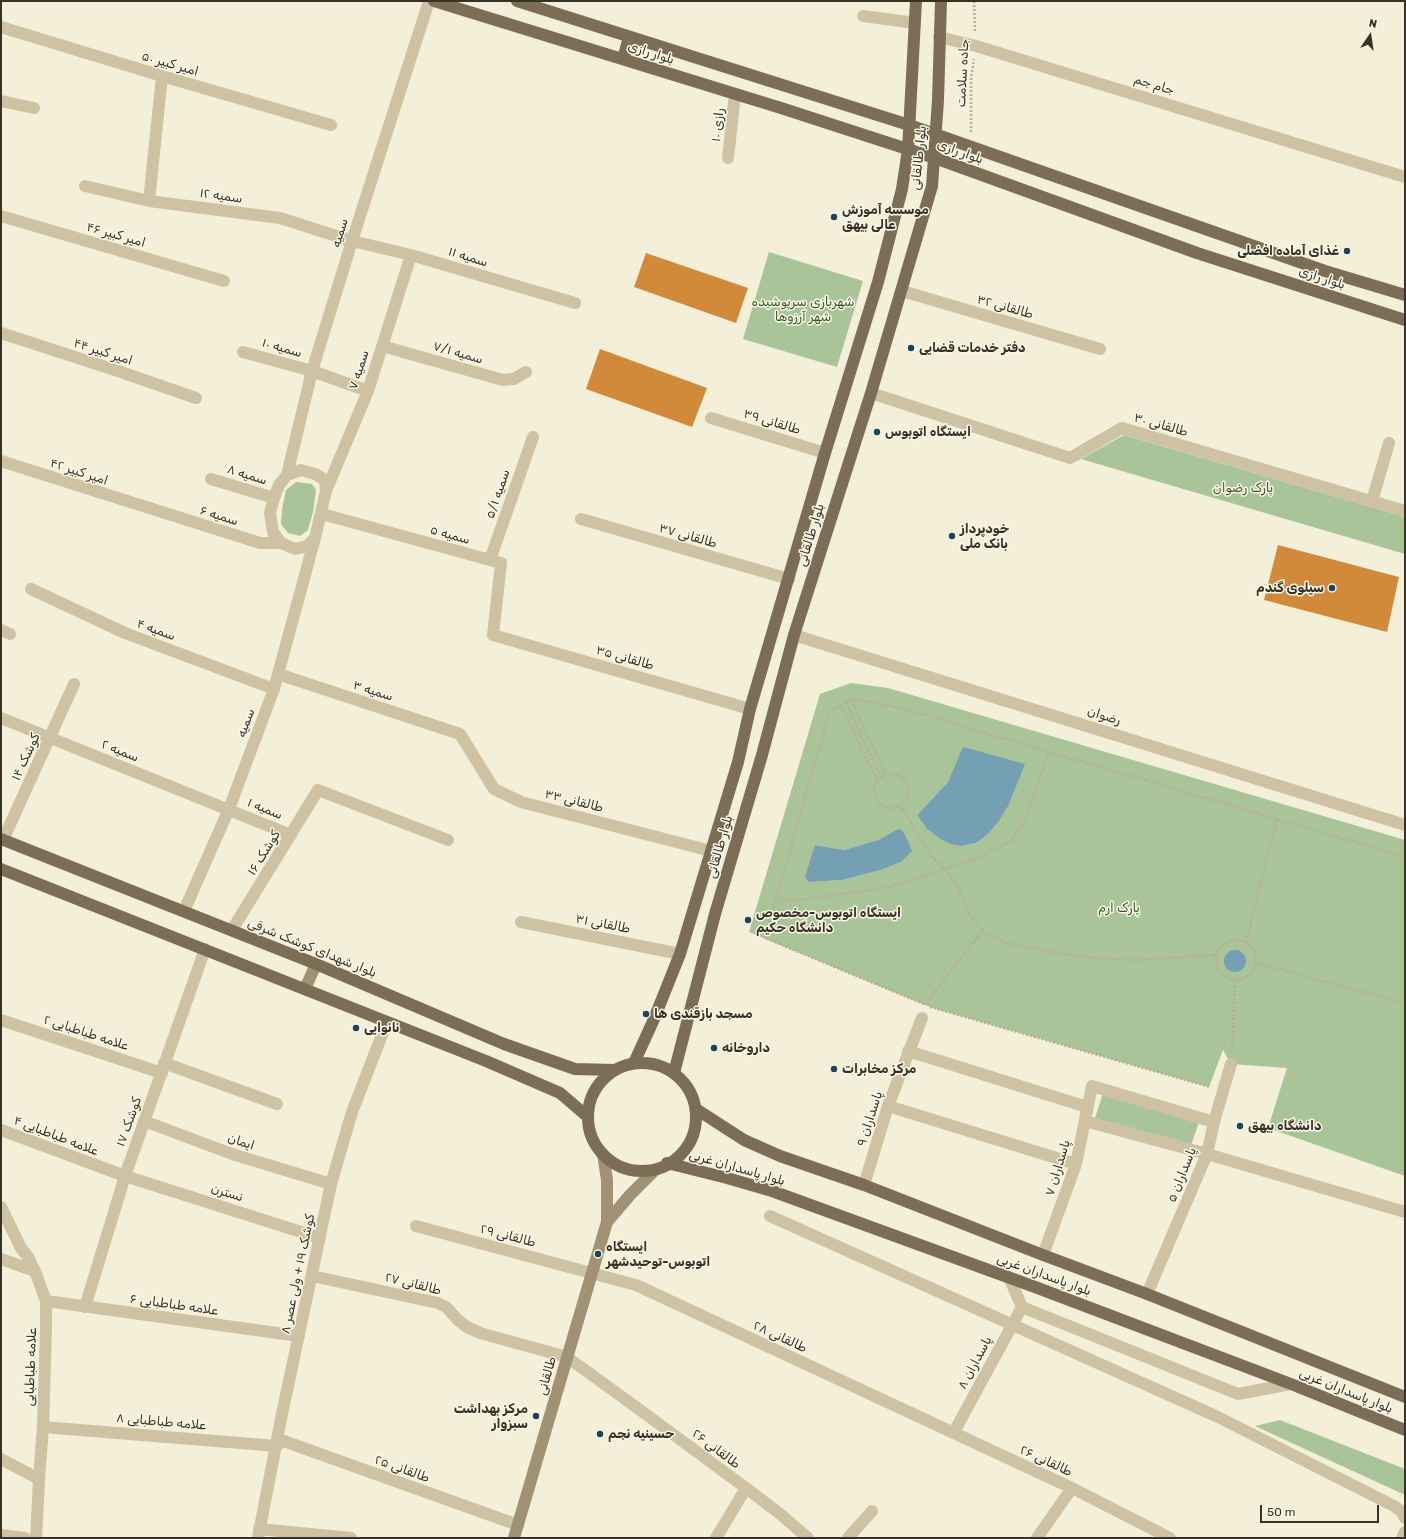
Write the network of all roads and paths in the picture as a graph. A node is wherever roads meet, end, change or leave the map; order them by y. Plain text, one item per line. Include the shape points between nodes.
1 (429, 1) edge
2 (434, 1) edge
3 (517, 1) edge
4 (916, 1) edge
5 (941, 1) edge
6 (974, 1) edge
7 (863, 16) dead end
8 (915, 23) junction
9 (1, 27) edge
10 (629, 36) junction
11 (939, 37) junction
12 (976, 46) junction
13 (622, 59) junction
14 (162, 76) junction
15 (735, 94) junction
16 (1, 101) edge
17 (34, 108) dead end
18 (332, 124) dead end
19 (909, 125) junction
20 (936, 135) junction
21 (970, 146) junction
22 (908, 150) junction
23 (728, 158) dead end
24 (935, 158) junction
25 (1405, 177) edge
26 (85, 186) dead end
27 (148, 201) junction
28 (1, 216) edge
29 (352, 240) junction
30 (411, 255) junction
31 (1325, 271) junction
32 (224, 281) dead end
33 (902, 291) junction
34 (1319, 292) junction
35 (1405, 295) edge
36 (575, 303) dead end
37 (1405, 320) edge
38 (1, 334) edge
39 (382, 346) junction
40 (1100, 349) dead end
41 (243, 352) dead end
42 (312, 371) junction
43 (526, 372) dead end
44 (368, 391) junction
45 (871, 393) junction
46 (196, 398) dead end
47 (711, 418) dead end
48 (533, 437) dead end
49 (1389, 443) dead end
50 (825, 453) junction
51 (1, 461) edge
52 (287, 475) junction
53 (211, 479) dead end
54 (326, 491) junction
55 (274, 498) junction
56 (1372, 501) junction
57 (149, 509) joint
58 (1405, 511) edge
59 (322, 514) junction
60 (581, 520) dead end
61 (315, 538) junction
62 (281, 543) junction
63 (490, 560) junction
64 (788, 579) junction
65 (31, 589) dead end
66 (794, 635) junction
67 (278, 674) junction
68 (74, 684) dead end
69 (274, 689) junction
70 (851, 699) junction
71 (846, 703) junction
72 (842, 706) junction
73 (750, 709) junction
74 (1, 718) edge
75 (460, 734) joint
76 (50, 738) junction
77 (1048, 752) junction
78 (886, 774) junction
79 (881, 777) junction
80 (877, 781) junction
81 (900, 806) junction
82 (229, 810) junction
83 (1277, 819) junction
84 (1405, 825) edge
85 (292, 835) junction
86 (2, 840) edge
87 (448, 840) dead end
88 (711, 851) junction
89 (1405, 857) edge
90 (1, 869) edge
91 (945, 869) junction
92 (775, 902) junction
93 (184, 911) junction
94 (521, 922) dead end
95 (232, 930) junction
96 (983, 930) junction
97 (1246, 942) junction
98 (205, 949) junction
99 (680, 954) junction
100 (1216, 955) junction
101 (1256, 963) junction
102 (316, 964) junction
103 (1235, 981) junction
104 (305, 989) junction
105 (1405, 1003) edge
106 (925, 1004) junction
107 (922, 1018) dead end
108 (1, 1020) edge
109 (387, 1022) junction
110 (908, 1051) junction
111 (634, 1064) junction
112 (1231, 1064) joint
113 (163, 1068) junction
114 (615, 1070) junction
115 (674, 1073) junction
116 (1209, 1087) dead end
117 (277, 1104) dead end
118 (888, 1106) junction
119 (1087, 1107) junction
120 (696, 1109) junction
121 (588, 1117) junction
122 (144, 1121) junction
123 (1085, 1121) junction
124 (1214, 1122) junction
125 (1, 1130) edge
126 (603, 1154) junction
127 (1207, 1154) junction
128 (667, 1163) junction
129 (1076, 1164) junction
130 (655, 1170) junction
131 (125, 1176) junction
132 (331, 1184) junction
133 (864, 1185) junction
134 (1, 1207) edge
135 (1405, 1212) edge
136 (770, 1216) dead end
137 (607, 1222) junction
138 (416, 1226) dead end
139 (320, 1238) junction
140 (1043, 1255) junction
141 (1, 1259) edge
142 (35, 1271) junction
143 (593, 1273) junction
144 (312, 1276) junction
145 (1009, 1277) junction
146 (1147, 1294) junction
147 (46, 1301) junction
148 (84, 1307) junction
149 (1022, 1307) junction
150 (1012, 1324) junction
151 (299, 1336) junction
152 (567, 1357) junction
153 (1291, 1384) junction
154 (1405, 1396) edge
155 (43, 1427) junction
156 (1405, 1430) edge
157 (954, 1432) junction
158 (277, 1442) junction
159 (1, 1459) edge
160 (39, 1479) junction
161 (746, 1488) junction
162 (1072, 1488) junction
163 (872, 1511) dead end
164 (1405, 1518) edge
165 (518, 1525) junction
166 (1405, 1532) edge
167 (258, 1534) edge
168 (1, 1535) edge
169 (25, 1538) edge
170 (36, 1538) edge
171 (351, 1538) edge
172 (514, 1538) edge
173 (716, 1538) edge
174 (808, 1538) edge
175 (848, 1538) edge
176 (1037, 1538) edge
177 (1170, 1538) edge
178 (1402, 1538) edge

1 - 29 street, سمیه
2 - 13 main road, بلوار رازی
3 - 10 main road, بلوار رازی
4 - 8 main road, بلوار طالقانی
5 - 11 main road, بلوار طالقانی
6 - 12 path, جاده سلامت
7 - 8 street
8 - 19 main road, بلوار طالقانی
9 - 14 street, امیر کبیر ۵۰
10 - 13 main road
10 - 19 main road, بلوار رازی
11 - 12 street, جام جم
11 - 20 main road, بلوار طالقانی
12 - 21 path, جاده سلامت via 971,78
12 - 25 street, جام جم
13 - 15 main road, بلوار رازی
14 - 18 street, امیر کبیر ۵۰
14 - 27 street
15 - 22 main road, بلوار رازی
15 - 23 street, رازی ۱۰
16 - 17 street
19 - 20 main road, بلوار رازی
19 - 22 main road, بلوار طالقانی
20 - 21 main road, بلوار رازی
20 - 24 main road, بلوار طالقانی
21 - 31 main road, بلوار رازی
22 - 24 main road, بلوار رازی
22 - 50 main road, بلوار طالقانی via 902,189 878,282
24 - 33 main road, بلوار طالقانی via 932,186
24 - 34 main road, بلوار رازی via 1197,253
26 - 27 street, سمیه ۱۲
27 - 29 street, سمیه ۱۲ via 280,218
28 - 32 street, امیر کبیر ۴۶
29 - 30 street, سمیه ۱۱
29 - 42 street, سمیه
30 - 36 street, سمیه ۱۱
30 - 39 street, سمیه ۷
31 - 34 main road
31 - 35 main road, بلوار رازی
33 - 40 street, طالقانی ۳۲
33 - 45 main road, بلوار طالقانی
34 - 37 main road, بلوار رازی
38 - 46 street, امیر کبیر ۴۴
39 - 43 street, سمیه ۷/۱ via 503,380 514,379
39 - 44 street, سمیه ۷
41 - 42 street, سمیه ۱۰
42 - 44 street, سمیه ۱۰
42 - 52 street, سمیه
44 - 54 street, سمیه ۷
45 - 56 street, طالقانی ۳۰ via 1070,458 1122,428
45 - 66 main road, بلوار طالقانی
47 - 50 street, طالقانی ۳۹
48 - 63 street, سمیه ۵/۱
49 - 56 street
50 - 64 main road, بلوار طالقانی
51 - 57 street, امیر کبیر ۴۲
52 - 54 street via 301,470 315,474 325,480
52 - 55 street via 279,485
53 - 55 street, سمیه ۸
54 - 59 street
55 - 62 street via 270,513 273,532
56 - 58 street, طالقانی ۳۰
57 - 62 street, سمیه ۶ via 260,543
59 - 61 street
59 - 63 street, سمیه ۵
60 - 64 street, طالقانی ۳۷
61 - 62 street via 307,546 295,548
61 - 67 street, سمیه
63 - 73 street, طالقانی ۳۵ via 501,563 492,635
64 - 73 main road, بلوار طالقانی
65 - 69 street, سمیه ۴ via 125,634
66 - 84 street, رضوان
66 - 115 main road, بلوار طالقانی via 715,914
67 - 69 street, سمیه
67 - 75 street, سمیه ۳
68 - 76 street, کوشک ۱۴
69 - 82 street, سمیه
70 - 71 path
70 - 77 path via 875,702 921,714
70 - 78 path
71 - 72 path
71 - 79 path
72 - 80 path
72 - 92 path via 829,714
73 - 88 main road, بلوار طالقانی via 738,762
74 - 76 street, سمیه ۲
75 - 88 street, طالقانی ۳۳ via 494,789 521,802
76 - 82 street, سمیه ۲
76 - 86 street, کوشک ۱۴
77 - 83 path
77 - 91 path via 1027,816 1011,841 984,855
78 - 79 path
78 - 81 path via 898,775 907,783 908,794
79 - 80 path
80 - 81 path via 874,792 878,802 887,808
81 - 91 path via 931,856
82 - 85 street, سمیه ۱
82 - 93 street, سمیه
83 - 89 path
83 - 97 path
85 - 87 street, کوشک ۱۶ via 318,790
85 - 95 street, کوشک ۱۶
86 - 93 main road, بلوار شهدای کوشک شرقی
88 - 99 main road, بلوار طالقانی
90 - 98 main road
91 - 92 path via 884,888
91 - 96 path via 957,886 969,914
92 - 106 path via 765,938
93 - 95 main road, بلوار شهدای کوشک شرقی
94 - 99 street, طالقانی ۳۱
95 - 102 main road, بلوار شهدای کوشک شرقی
96 - 100 path via 987,935 1011,944 1061,954 1137,960
96 - 106 path
97 - 100 path via 1228,942
97 - 101 path via 1254,951
98 - 104 main road
98 - 113 street, کوشک ۱۷
99 - 111 main road, بلوار طالقانی
100 - 103 path via 1220,972 1224,977
101 - 103 path via 1255,969 1247,978
101 - 105 path
102 - 104 main road
102 - 114 main road, بلوار شهدای کوشک شرقی via 504,1044 575,1069
103 - 112 path
104 - 109 main road
106 - 116 path
107 - 110 street, پاسداران ۹
108 - 113 street, علامه طباطبایی ۲
109 - 121 main road via 486,1060 560,1093
109 - 132 street, کوشک ۱۹ + ولی عصر ۸ via 352,1112
110 - 118 street, پاسداران ۹
110 - 119 street
111 - 114 main road
111 - 115 main road via 655,1064
112 - 124 street, پاسداران ۵
113 - 117 street, علامه طباطبایی ۲
113 - 122 street, کوشک ۱۷
114 - 121 main road via 598,1085 589,1106
115 - 120 main road via 692,1095
118 - 129 street
118 - 133 street, پاسداران ۹
119 - 123 street, پاسداران ۷
119 - 124 street, پاسداران ۷ via 1092,1086
120 - 128 main road via 696,1120 686,1150 678,1158
120 - 133 main road, بلوار پاسداران غربی via 744,1140 780,1156
121 - 126 main road via 590,1131
122 - 131 street, کوشک ۱۷
122 - 132 street, ایمان via 232,1154
123 - 127 street
123 - 129 street, پاسداران ۷
124 - 127 street, پاسداران ۵
125 - 131 street, علامه طباطبایی ۴
126 - 130 main road via 612,1162 632,1170
126 - 137 main road via 607,1180
127 - 135 street
127 - 146 street, پاسداران ۵
128 - 130 main road
128 - 145 main road, بلوار پاسداران غربی via 772,1191
129 - 140 street, پاسداران ۷
130 - 137 main road
131 - 139 street, نسترن
131 - 148 street, کوشک ۱۷
132 - 139 street, کوشک ۱۹ + ولی عصر ۸
133 - 140 main road, بلوار پاسداران غربی
134 - 142 street, علامه طباطبایی
136 - 150 street
137 - 143 main road, طالقانی
138 - 143 street, طالقانی ۲۹
139 - 144 street, کوشک ۱۹ + ولی عصر ۸
140 - 146 main road, بلوار پاسداران غربی
141 - 142 street
142 - 147 street, علامه طباطبایی
143 - 152 main road, طالقانی
143 - 157 street, طالقانی ۲۸ via 636,1285
144 - 151 street, کوشک ۱۹ + ولی عصر ۸
144 - 152 street, طالقانی ۲۷ via 438,1303 446,1307 467,1327 480,1333
145 - 149 street
145 - 153 main road, بلوار پاسداران غربی
146 - 154 main road, بلوار پاسداران غربی
147 - 148 street, علامه طباطبایی ۶
147 - 155 street, علامه طباطبایی
148 - 151 street, علامه طباطبایی ۶
149 - 150 street, پاسداران ۸
149 - 153 street via 1238,1394
150 - 157 street, پاسداران ۸
150 - 164 street via 1218,1417 1394,1506
151 - 158 street, کوشک ۱۹ + ولی عصر ۸
152 - 161 street, طالقانی ۲۶
152 - 165 main road, طالقانی
153 - 156 main road, بلوار پاسداران غربی
155 - 158 street, علامه طباطبایی ۸
155 - 160 street, علامه طباطبایی
157 - 162 street, طالقانی ۲۶
158 - 165 street, طالقانی ۲۵
158 - 167 street, کوشک ۱۹ + ولی عصر ۸
159 - 160 street
160 - 170 street, علامه طباطبایی
161 - 173 street
161 - 174 street, طالقانی ۲۶
162 - 176 street, طالقانی ۲۶
162 - 177 street
163 - 175 street
165 - 172 main road, طالقانی
166 - 178 street
167 - 171 street
168 - 169 street

